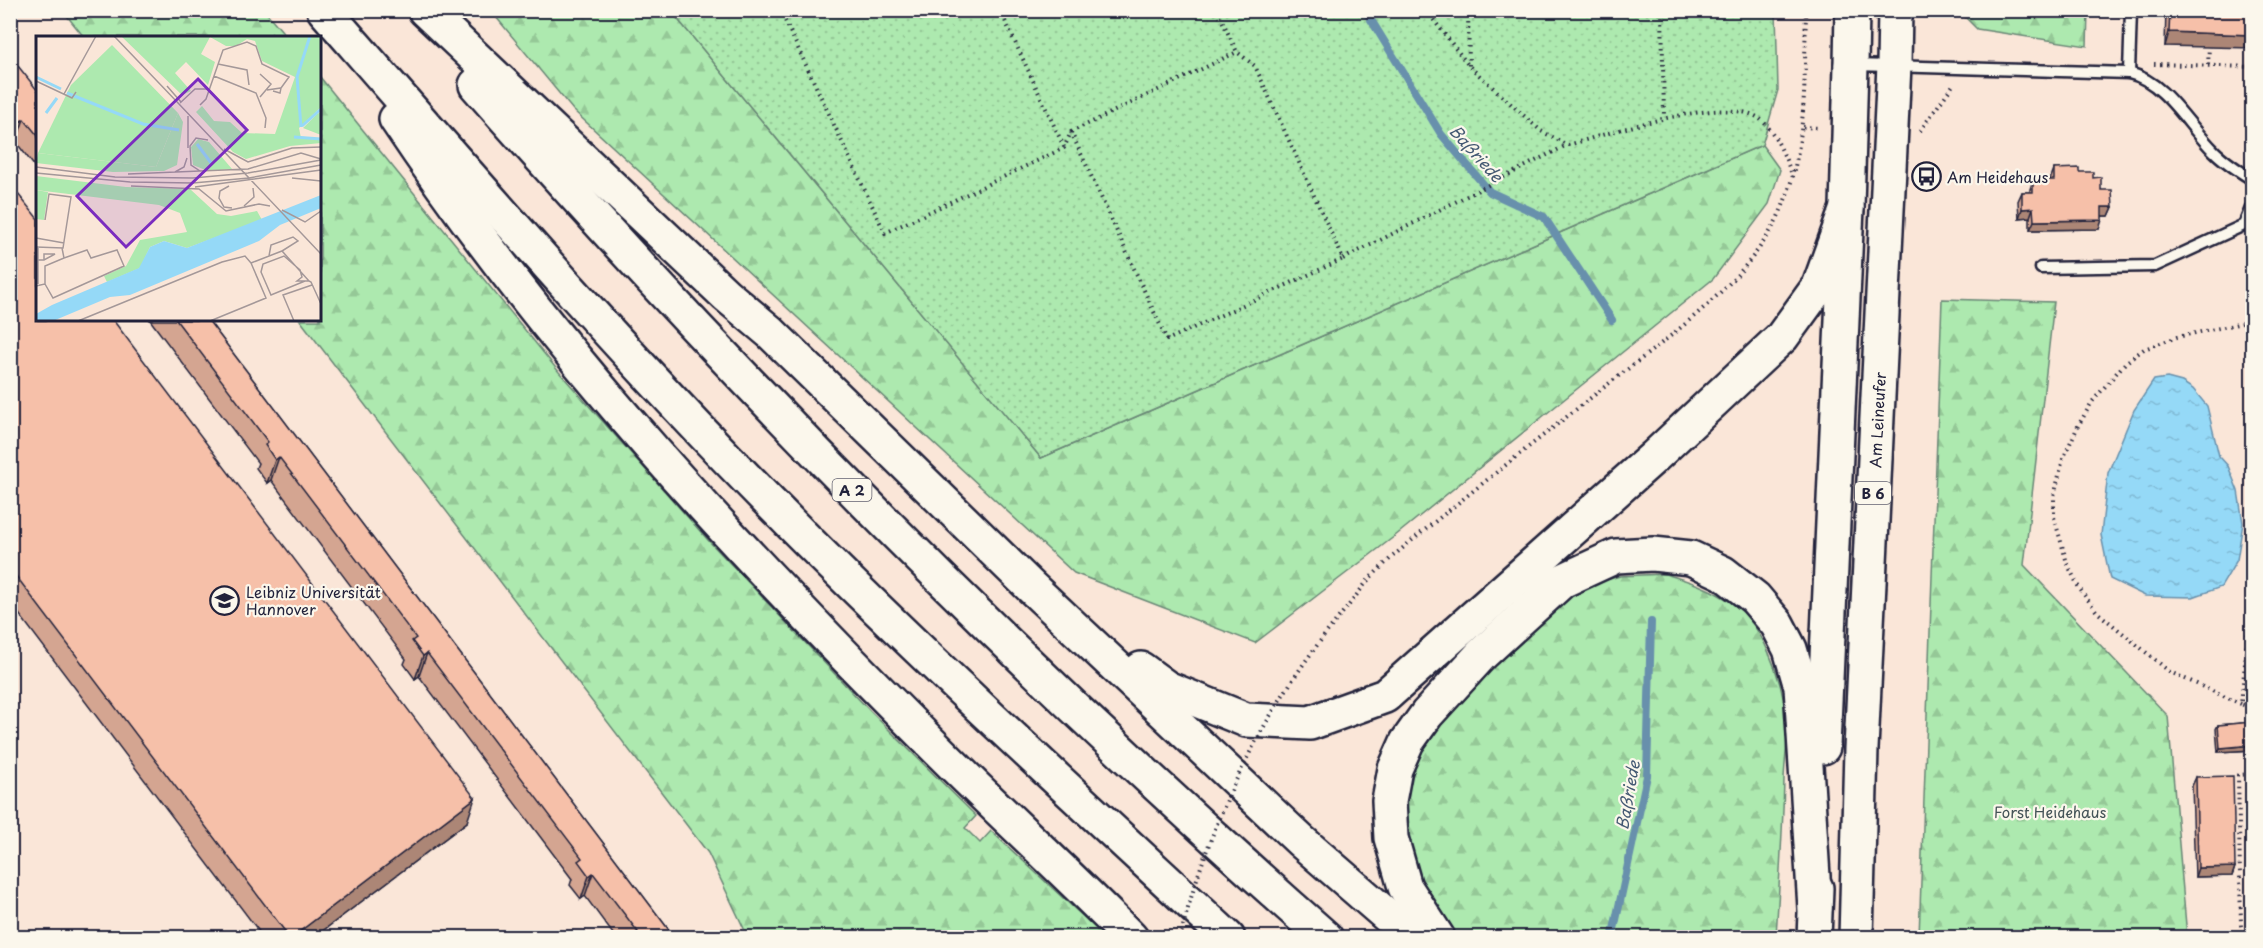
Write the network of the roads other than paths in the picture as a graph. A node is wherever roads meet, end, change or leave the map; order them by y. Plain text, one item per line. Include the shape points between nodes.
1 (323, 10) edge
2 (410, 10) edge
3 (425, 10) edge
4 (1852, 10) edge
5 (1895, 10) edge
6 (2131, 10) edge
7 (1851, 65) junction
8 (1894, 65) junction
9 (2129, 68) junction
10 (2253, 178) edge
11 (2253, 206) edge
12 (1847, 208) junction
13 (2041, 268) dead end
14 (1030, 586) junction
15 (1062, 868) junction
16 (1815, 923) edge
17 (1857, 932) edge
18 (1131, 938) edge
19 (1142, 938) edge
20 (1228, 938) edge
21 (1326, 938) edge
22 (1413, 938) edge
23 (1438, 938) edge

1 - 15 main road via 439,184 532,306 613,403 751,559 941,753
1 - 20 main road via 636,362 810,543 979,707
2 - 21 main road, A 2 via 692,325 842,481 1020,657
3 - 14 main road via 726,295 778,339
4 - 7 main road, B 6
5 - 8 main road, Am Leineufer / B 6
6 - 9 lane
7 - 8 lane
7 - 12 main road, B 6
8 - 9 lane
8 - 17 main road, Am Leineufer / B 6 via 1865,655
9 - 10 lane via 2158,88 2232,167
11 - 13 lane via 2244,225 2155,266
12 - 14 main road via 1819,286 1782,337 1654,457 1385,696 1310,723 1246,720 1167,688
12 - 16 main road, B 6
14 - 22 main road via 1301,841
15 - 18 main road
15 - 19 main road
16 - 23 main road via 1801,687 1790,649 1777,624 1723,573 1691,558 1653,554 1616,556 1562,581 1482,654 1426,714 1407,742 1395,769 1389,801 1391,838 1405,887

